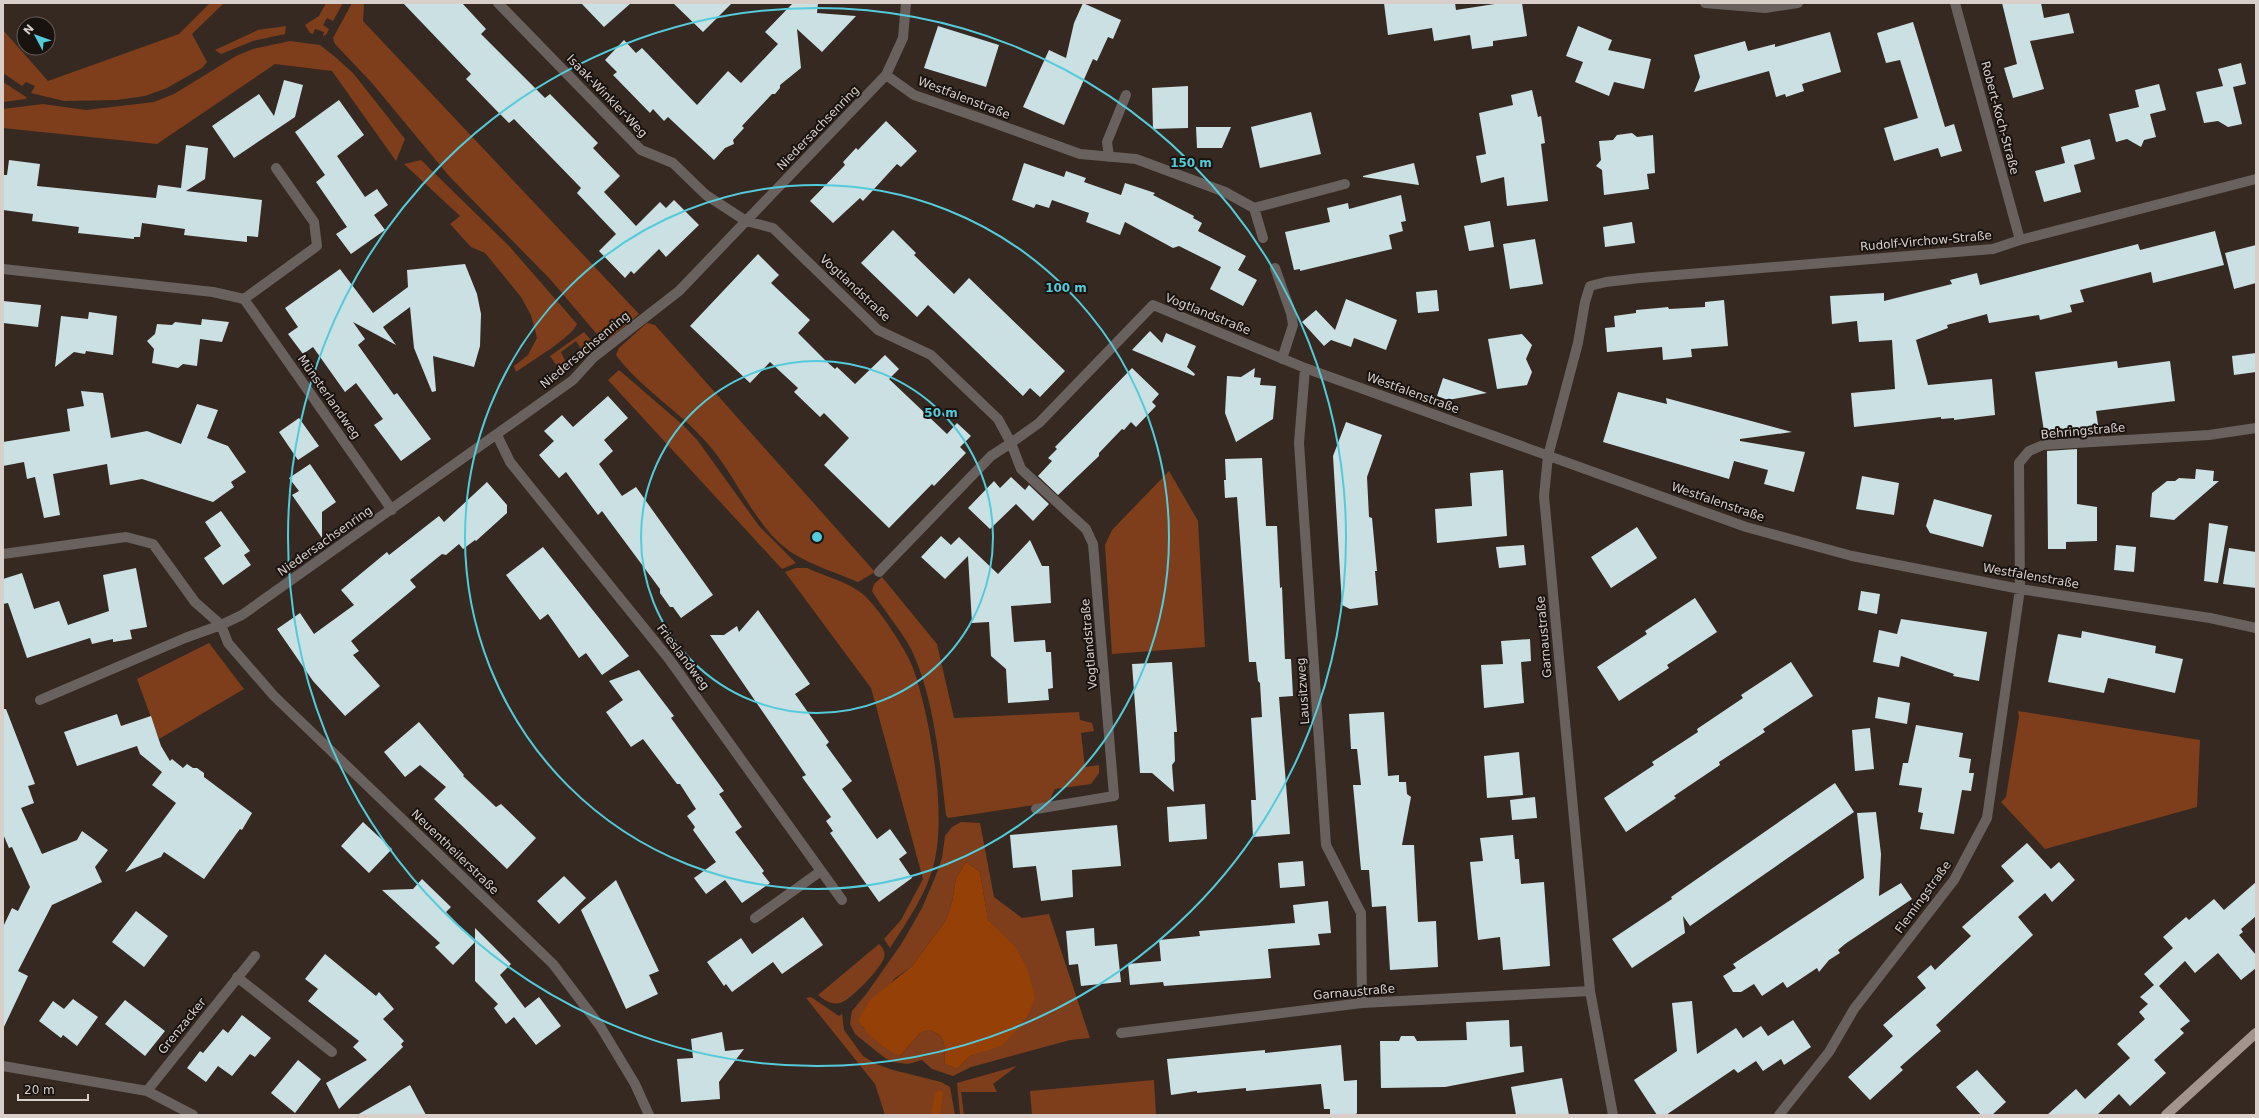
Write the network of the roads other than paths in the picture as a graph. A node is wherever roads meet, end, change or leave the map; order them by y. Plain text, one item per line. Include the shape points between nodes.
1 (498, 3) edge
2 (906, 3) edge
3 (1705, 3) edge
4 (1798, 3) edge
5 (1955, 3) edge
6 (886, 75) junction
7 (1126, 95) dead end
8 (1108, 157) junction
9 (276, 168) dead end
10 (2256, 180) edge
11 (1345, 184) dead end
12 (1254, 208) junction
13 (746, 221) junction
14 (1263, 238) dead end
15 (2020, 240) junction
16 (1275, 268) dead end
17 (3, 269) edge
18 (1590, 286) joint
19 (244, 299) junction
20 (1282, 358) junction
21 (1305, 368) junction
22 (2256, 428) edge
23 (497, 435) junction
24 (1011, 443) junction
25 (1548, 456) junction
26 (392, 510) junction
27 (3, 554) edge
28 (879, 572) dead end
29 (2020, 588) junction
30 (221, 625) junction
31 (2256, 628) edge
32 (40, 700) dead end
33 (1036, 809) dead end
34 (821, 871) junction
35 (842, 900) dead end
36 (755, 918) dead end
37 (255, 956) dead end
38 (237, 977) junction
39 (1590, 991) junction
40 (1362, 1003) junction
41 (2256, 1032) edge
42 (1121, 1033) dead end
43 (332, 1052) dead end
44 (3, 1066) edge
45 (147, 1091) junction
46 (193, 1115) edge
47 (649, 1115) edge
48 (1613, 1115) edge
49 (1779, 1115) edge
50 (2166, 1115) edge

1 - 13 street, Isaak-Winkler-Weg via 641,150 673,163 706,195
2 - 6 street via 903,38
3 - 4 street via 1765,8
5 - 15 street, Robert-Koch-Straße
6 - 8 street, Westfalenstraße via 921,97 1080,154
6 - 13 street, Niedersachsenring
7 - 8 street via 1107,142
8 - 12 street, Westfalenstraße via 1136,159 1225,192
9 - 19 street via 314,222 317,246
10 - 15 street, Rudolf-Virchow-Straße
11 - 12 street
12 - 14 street
13 - 23 street, Niedersachsenring via 679,291 594,357 573,380
13 - 24 street, Vogtlandstraße via 773,228 878,330 931,355 998,419
15 - 18 street, Rudolf-Virchow-Straße via 1993,250 1640,278
16 - 20 street via 1293,325
17 - 19 street via 213,292
18 - 25 street, Garnaustraße via 1584,302 1578,343
19 - 26 street, Münsterlandweg
20 - 21 street, Westfalenstraße
20 - 24 street, Vogtlandstraße via 1153,305 1039,423
21 - 25 street, Westfalenstraße
21 - 40 street, Lausitzweg via 1299,443 1326,845 1361,913
22 - 29 street, Behringstraße via 2210,435 2043,445 2029,451 2019,464
23 - 26 street, Niedersachsenring
23 - 34 street, Frieslandweg via 510,462 669,658
24 - 28 street, Vogtlandstraße via 991,456
24 - 33 street, Vogtlandstraße via 1021,469 1086,529 1093,544 1114,796
25 - 29 street, Westfalenstraße via 1746,527 1852,556
25 - 39 street, Garnaustraße via 1544,496
26 - 30 street, Niedersachsenring via 242,615
27 - 30 street via 126,537 153,544 195,602
29 - 31 street, Westfalenstraße via 2210,618
29 - 49 street, Flemingstraße via 1987,818 1954,880 1854,1010 1829,1052
30 - 32 street, Niedersachsenring
30 - 47 street, Neuentheilerstraße via 228,643 274,696 553,964 600,1026 635,1084
34 - 35 street, Frieslandweg
34 - 36 street
37 - 38 street, Grenzacker
38 - 43 street
38 - 45 street, Grenzacker
39 - 40 street, Garnaustraße
39 - 48 street, Garnaustraße
40 - 42 street, Garnaustraße
41 - 50 main road
44 - 45 street
45 - 46 street

